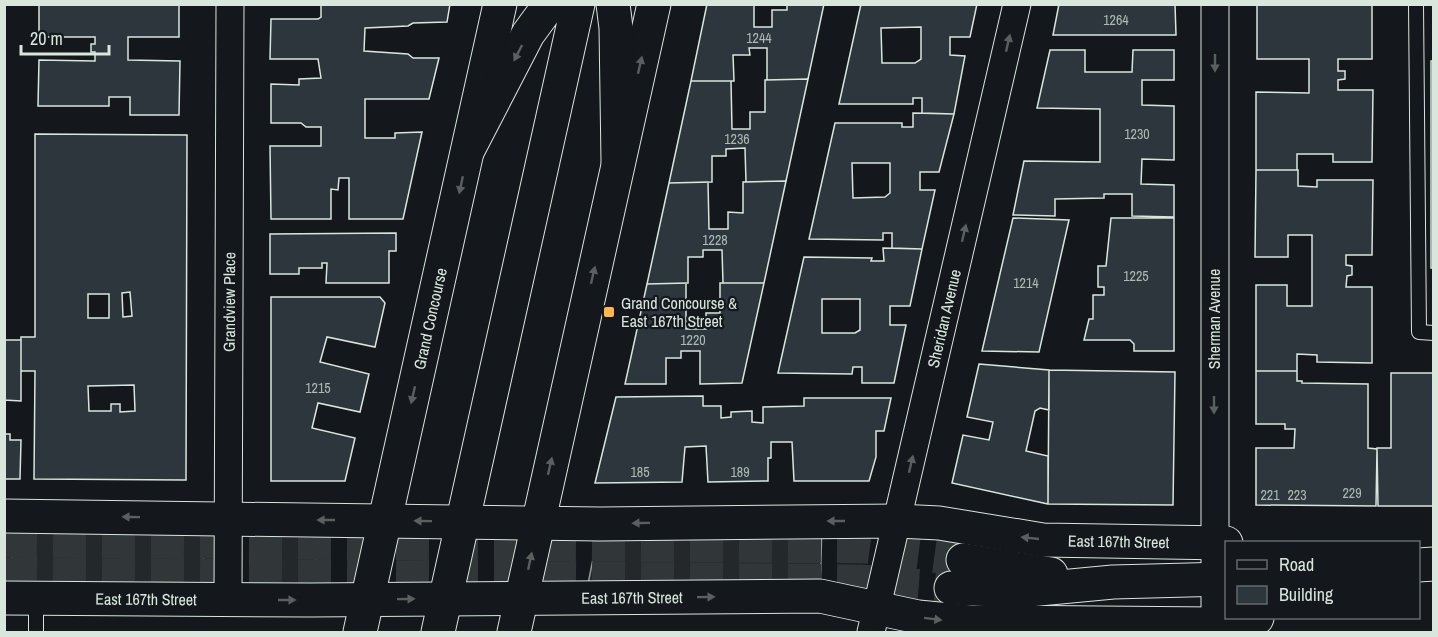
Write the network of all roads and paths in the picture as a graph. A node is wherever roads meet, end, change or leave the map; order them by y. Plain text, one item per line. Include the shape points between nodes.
1 (230, 4) edge
2 (500, 4) edge
3 (550, 4) edge
4 (578, 4) edge
5 (613, 4) edge
6 (654, 4) edge
7 (1017, 4) edge
8 (1215, 4) edge
9 (1416, 4) edge
10 (468, 150) junction
11 (618, 162) junction
12 (1434, 333) edge
13 (4, 516) edge
14 (229, 519) junction
15 (385, 521) junction
16 (898, 521) junction
17 (462, 522) junction
18 (538, 523) junction
19 (1220, 543) edge
20 (957, 574) tunnel mouth
21 (1220, 580) edge
22 (20, 598) edge
23 (228, 599) junction
24 (445, 599) junction
25 (521, 599) junction
26 (367, 600) junction
27 (1253, 619) edge
28 (874, 620) edge
29 (1215, 628) edge
30 (36, 633) edge
31 (360, 633) edge
32 (438, 633) edge
33 (514, 633) edge

1 - 14 street, Grandview Place
2 - 10 street, Grand Concourse
3 -> 10 street via 528,34
4 - 17 street
5 - 11 street
11 -> 6 street
16 -> 7 street, Sheridan Avenue
8 -> 19 street, Sherman Avenue
9 - 12 lane via 1419,332
10 -> 15 street, Grand Concourse
18 -> 11 street
14 -> 13 street, East 167th Street
15 -> 14 street, East 167th Street
14 - 23 street, Grandview Place
17 -> 15 street, East 167th Street
15 - 26 street, Grand Concourse
16 -> 18 street, East 167th Street
19 -> 16 street, East 167th Street via 1043,540 939,523
16 - 28 street, Sheridan Avenue
17 - 18 street, East 167th Street
17 - 24 street
25 -> 18 street
19 - 21 street, Sherman Avenue
20 - 21 street via 1113,582
21 - 29 street, Sherman Avenue
22 - 23 street, East 167th Street
22 - 30 lane
23 -> 26 street, East 167th Street
24 - 25 street, East 167th Street
26 -> 24 street, East 167th Street
24 - 32 street
25 -> 28 street, East 167th Street via 820,596
25 - 33 street
26 - 31 street, Grand Concourse
27 - 29 street, East 167th Street
28 -> 29 street, East 167th Street via 918,617 970,622

